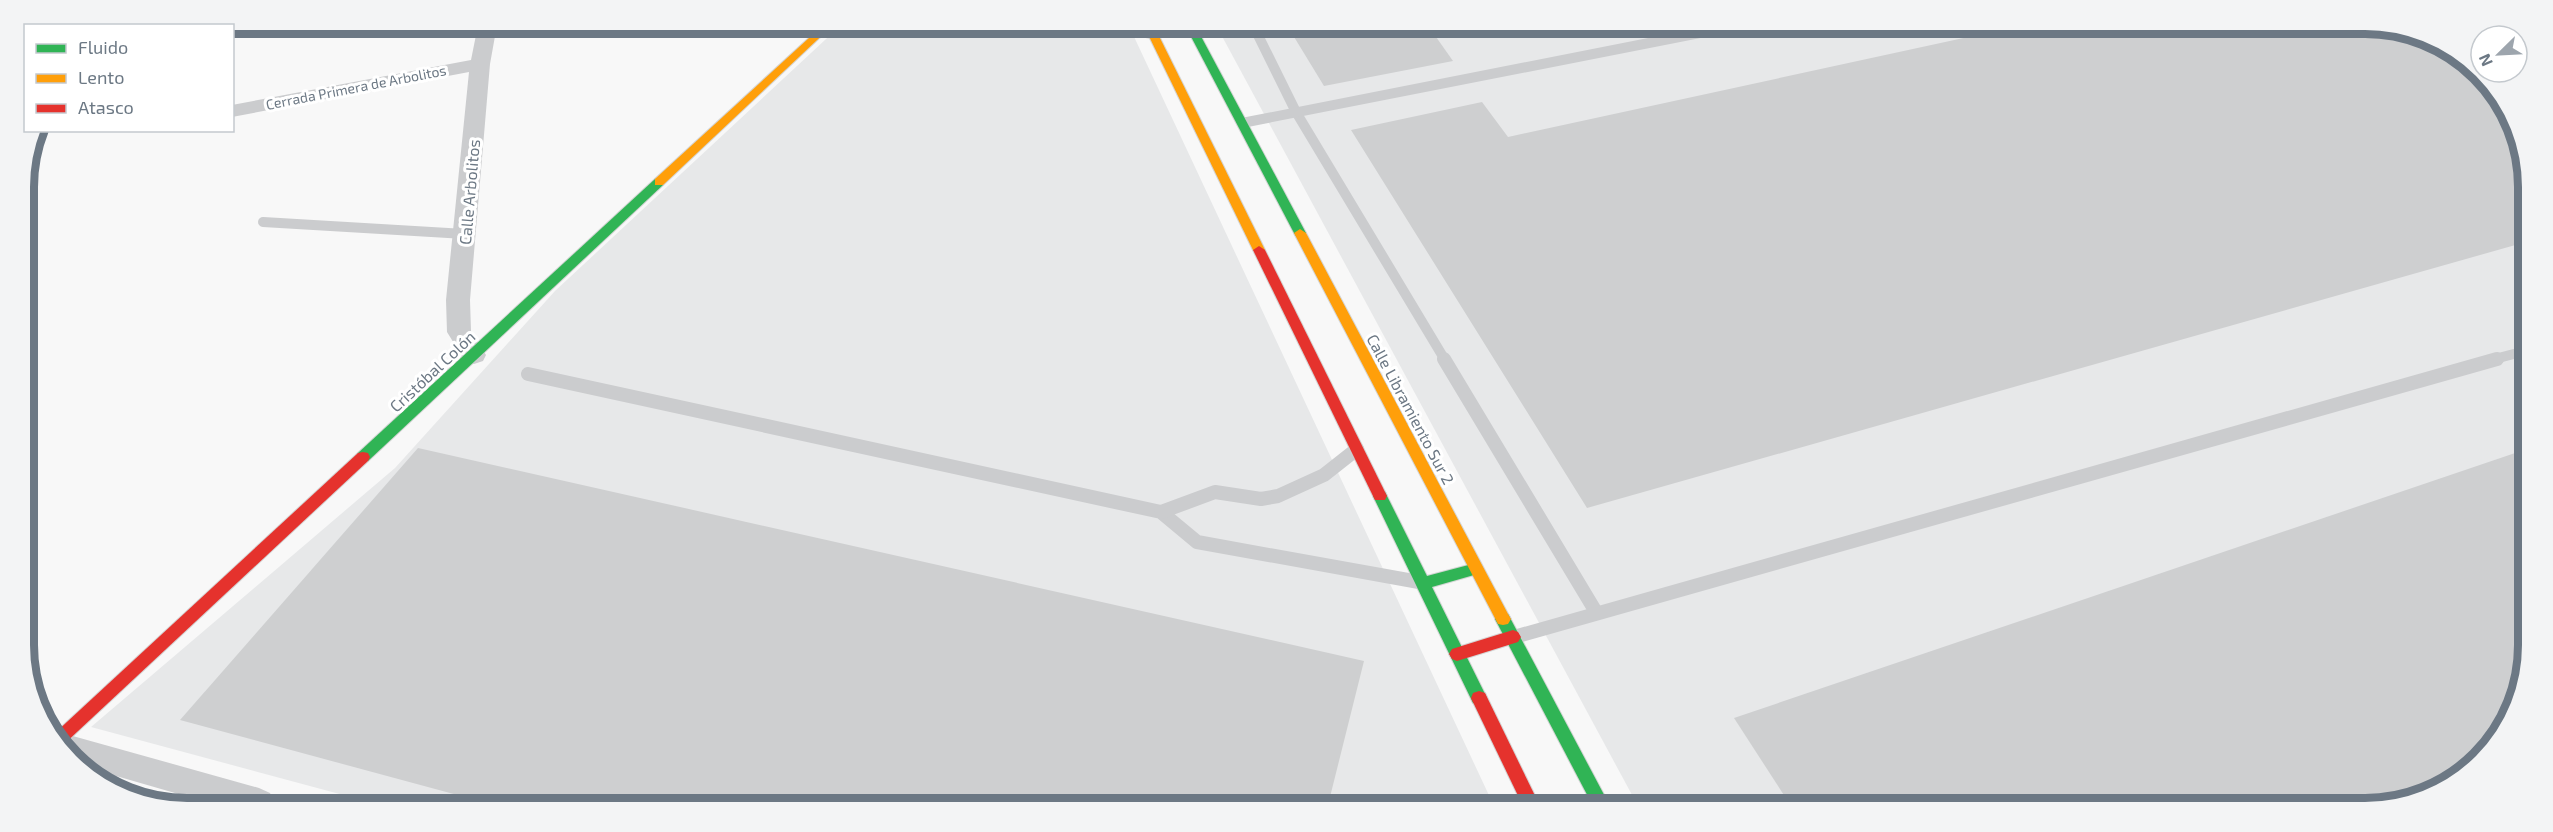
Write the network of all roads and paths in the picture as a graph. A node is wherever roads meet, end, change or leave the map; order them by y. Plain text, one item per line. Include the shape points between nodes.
1 (1693, 34) edge
2 (485, 35) edge
3 (818, 35) edge
4 (1154, 35) edge
5 (1195, 35) edge
6 (1258, 35) edge
7 (480, 64) junction
8 (234, 111) edge
9 (1296, 112) junction
10 (1237, 124) junction
11 (263, 222) dead end
12 (465, 234) junction
13 (2518, 353) edge
14 (474, 355) junction
15 (528, 374) dead end
16 (1357, 449) junction
17 (1161, 512) junction
18 (1476, 568) junction
19 (1422, 583) junction
20 (1596, 612) junction
21 (1513, 637) junction
22 (1457, 654) junction
23 (64, 735) edge
24 (78, 751) edge
25 (1528, 797) edge
26 (1597, 797) edge
27 (241, 798) edge

1 - 9 lane
2 - 7 street, Calle Arbolitos
3 - 14 main road, Cristóbal Colón
4 - 16 main road via 1206,130
5 - 10 main road, Calle Libramiento Sur 2
6 - 9 lane
7 - 8 street, Cerrada Primera de Arbolitos
7 - 12 street, Calle Arbolitos
9 - 10 lane
9 - 20 lane
10 - 18 main road, Calle Libramiento Sur 2
11 - 12 lane
12 - 14 street, Calle Arbolitos via 459,332
13 - 20 lane
14 - 23 main road, Cristóbal Colón
15 - 17 lane
16 - 17 lane via 1324,476 1278,496 1261,499 1215,492
16 - 19 main road
17 - 19 lane via 1197,542
18 - 19 main road
18 - 21 main road, Calle Libramiento Sur 2
19 - 22 main road
20 - 21 lane
21 - 22 main road
21 - 26 main road, Calle Libramiento Sur 2
22 - 25 main road
24 - 27 street

